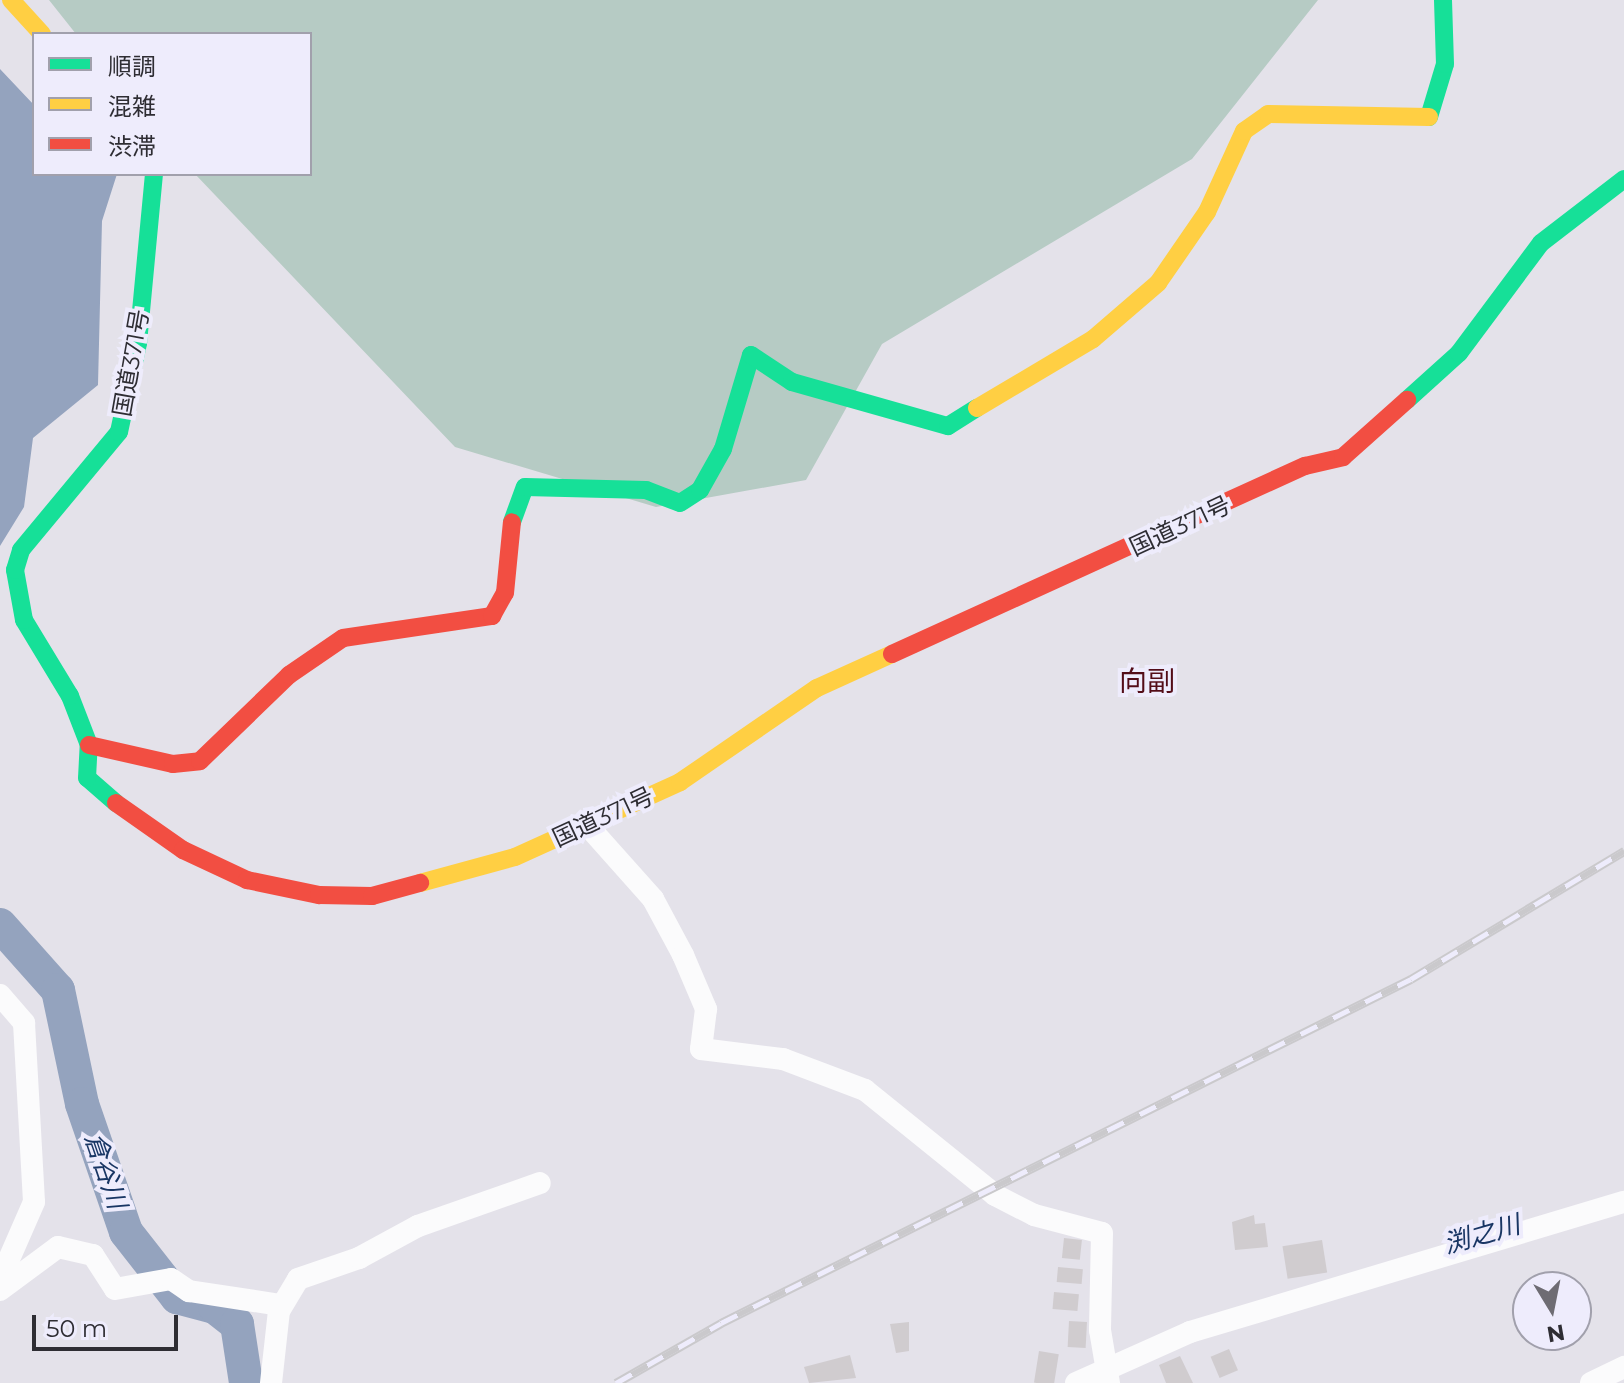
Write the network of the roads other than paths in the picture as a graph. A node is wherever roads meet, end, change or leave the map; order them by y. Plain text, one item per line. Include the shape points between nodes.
1 (11, 0) edge
2 (1443, 0) edge
3 (40, 32) edge
4 (154, 176) edge
5 (1624, 179) edge
6 (0, 610) edge
7 (24, 620) junction
8 (89, 745) junction
9 (588, 826) junction
10 (0, 995) edge
11 (540, 1183) dead end
12 (1624, 1202) edge
13 (6, 1284) edge
14 (281, 1305) junction
15 (1624, 1367) edge
16 (1106, 1376) edge
17 (271, 1383) edge
18 (1076, 1383) edge
19 (1591, 1383) edge

1 - 3 main road
2 - 8 main road via 1445,64 1427,122 1268,114 1244,131 1207,212 1158,283 1093,339 948,426 792,382 751,355 723,449 700,490 680,503 646,490 525,487 513,511 505,593 492,616 343,638 289,675 200,761 173,764
4 - 7 main road, 国道371号 via 138,343 119,432 21,550 15,570
5 - 9 main road, 国道371号 via 1541,243 1459,353 1343,457 1305,466 817,688 680,782
6 - 7 street
7 - 8 main road, 国道371号 via 70,696
8 - 9 main road, 国道371号 via 87,778 183,850 247,880 305,893 372,896 438,880
9 - 16 street via 653,899 683,955 706,1009 701,1049 783,1059 865,1090 995,1195 1034,1215 1102,1233
10 - 13 street via 24,1023 34,1202 6,1266
11 - 14 street via 418,1226 359,1258 298,1279
12 - 16 street via 1190,1332
13 - 14 street via 58,1247 93,1255 115,1289 171,1279 189,1291
14 - 17 street
15 - 19 street
16 - 18 street

